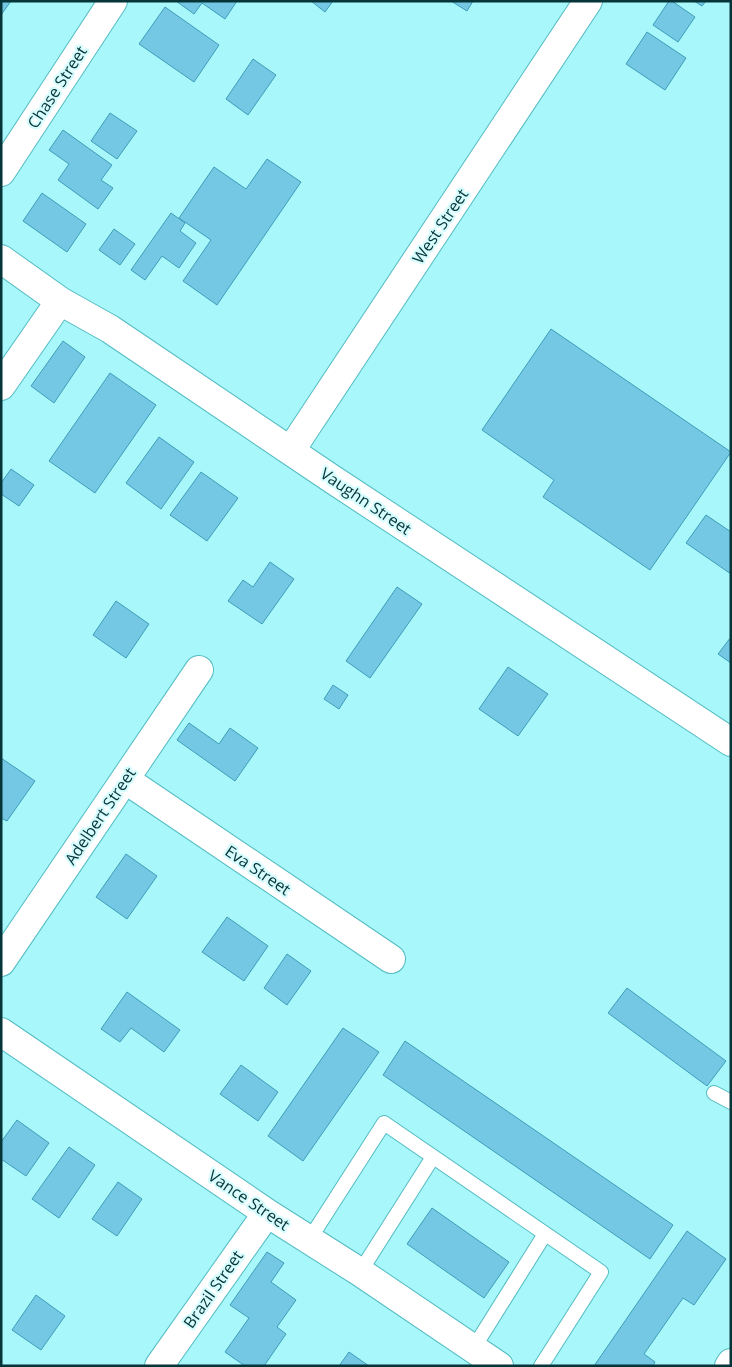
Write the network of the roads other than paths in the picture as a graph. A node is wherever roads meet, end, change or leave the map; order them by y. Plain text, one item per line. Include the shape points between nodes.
1 (113, 1) edge
2 (588, 1) edge
3 (1, 172) edge
4 (1, 259) edge
5 (60, 301) junction
6 (1, 386) edge
7 (291, 450) junction
8 (199, 670) dead end
9 (731, 742) edge
10 (126, 780) junction
11 (391, 959) dead end
12 (1, 962) edge
13 (1, 1032) edge
14 (714, 1093) dead end
15 (731, 1102) edge
16 (434, 1157) junction
17 (267, 1213) junction
18 (546, 1234) junction
19 (308, 1240) junction
20 (360, 1272) junction
21 (474, 1349) junction
22 (159, 1366) edge
23 (499, 1366) edge
24 (541, 1366) edge

1 - 3 street, Chase Street
2 - 7 street, West Street
4 - 5 street, Vaughn Street
5 - 6 street
5 - 7 street, Vaughn Street via 110,329
7 - 9 street, Vaughn Street
8 - 10 street, Adelbert Street
10 - 11 street, Eva Street
10 - 12 street, Adelbert Street
13 - 17 street, Vance Street
14 - 15 lane
16 - 18 lane
16 - 19 lane via 384,1123
16 - 20 lane
17 - 19 street, Vance Street
17 - 22 street, Brazil Street
18 - 21 lane
18 - 24 lane via 601,1272
19 - 20 street, Vance Street
20 - 21 street, Vance Street
21 - 23 street, Vance Street

